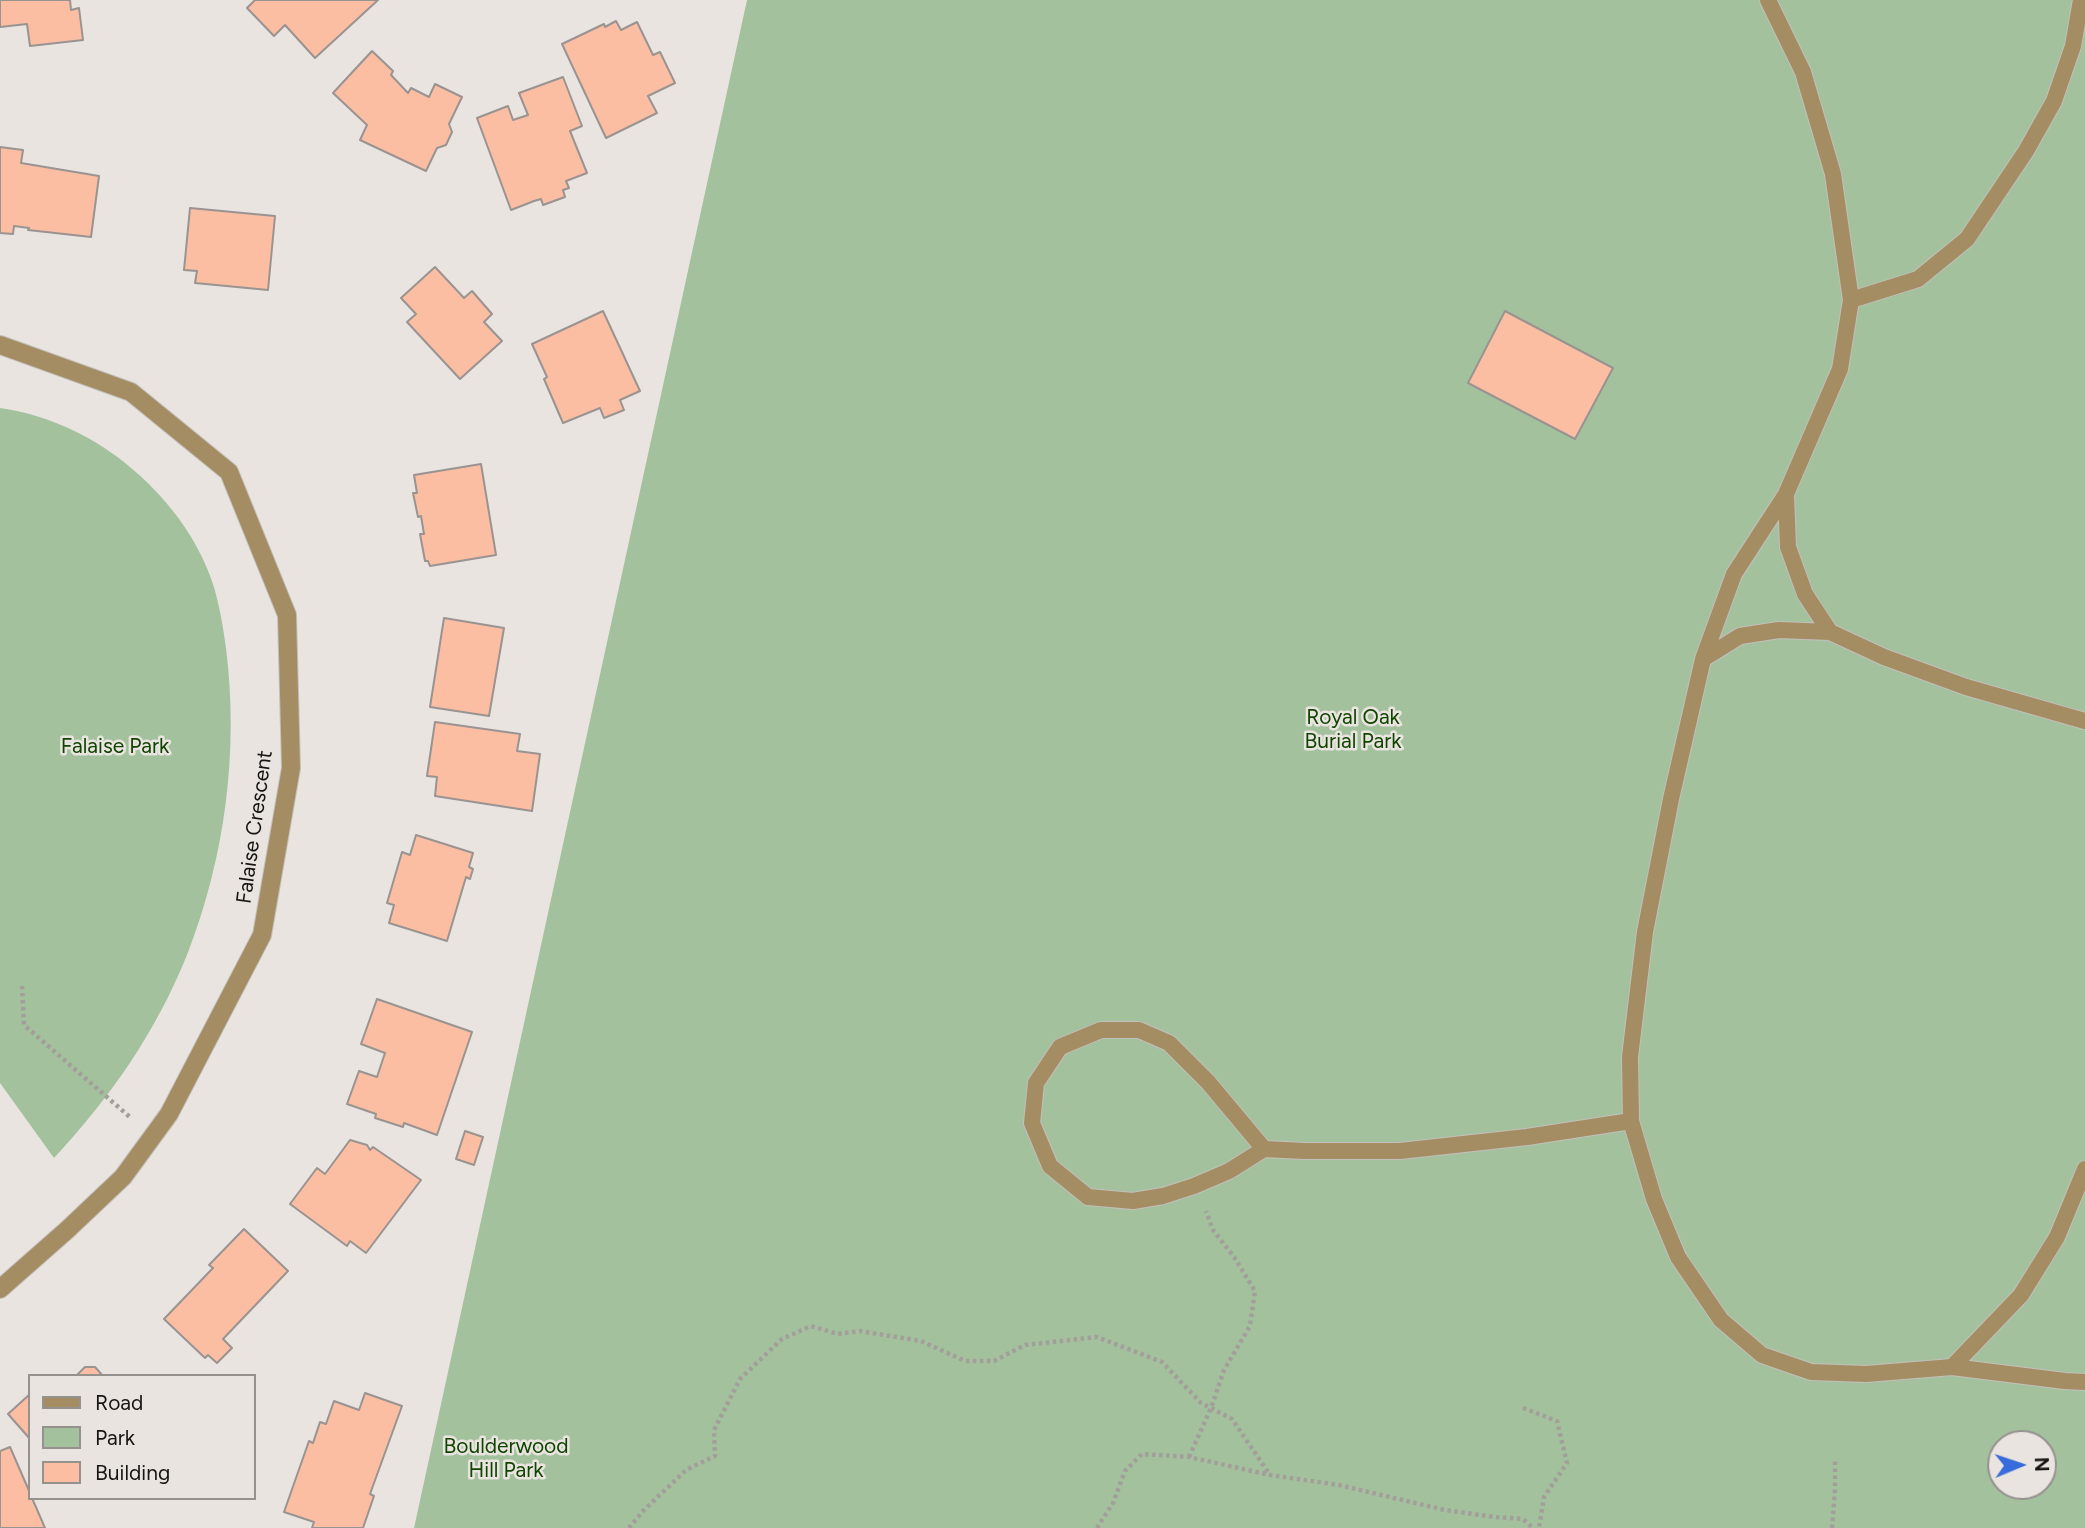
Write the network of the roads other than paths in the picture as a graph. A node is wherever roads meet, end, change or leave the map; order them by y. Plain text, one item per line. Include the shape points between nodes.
1 (1768, 0) edge
2 (2081, 0) edge
3 (1851, 300) junction
4 (0, 345) edge
5 (1786, 494) junction
6 (1830, 632) junction
7 (1703, 659) junction
8 (2085, 721) edge
9 (1631, 1121) junction
10 (1264, 1149) junction
11 (2085, 1169) edge
12 (0, 1289) edge
13 (1952, 1367) junction
14 (2085, 1382) edge

1 - 3 lane via 1803,72 1833,174
2 - 3 lane via 2073,46 2054,100 1967,239 1918,279
3 - 5 lane via 1840,369
4 - 12 street, Falaise Crescent via 131,392 229,472 287,615 291,768 262,935 169,1114 123,1178
5 - 6 lane via 1788,547 1805,594
5 - 7 lane via 1734,574
6 - 7 lane via 1779,630 1740,636
6 - 8 lane via 1966,687
7 - 9 lane via 1645,932 1630,1057
9 - 10 lane via 1400,1151
9 - 13 lane via 1654,1199 1678,1257 1721,1321 1762,1355 1811,1373
10 - 10 lane via 1169,1043 1139,1030 1101,1030 1060,1047 1036,1083 1032,1123 1050,1167 1088,1197 1133,1201 1163,1196 1229,1171
11 - 13 lane via 2057,1237 2021,1295
13 - 14 lane

